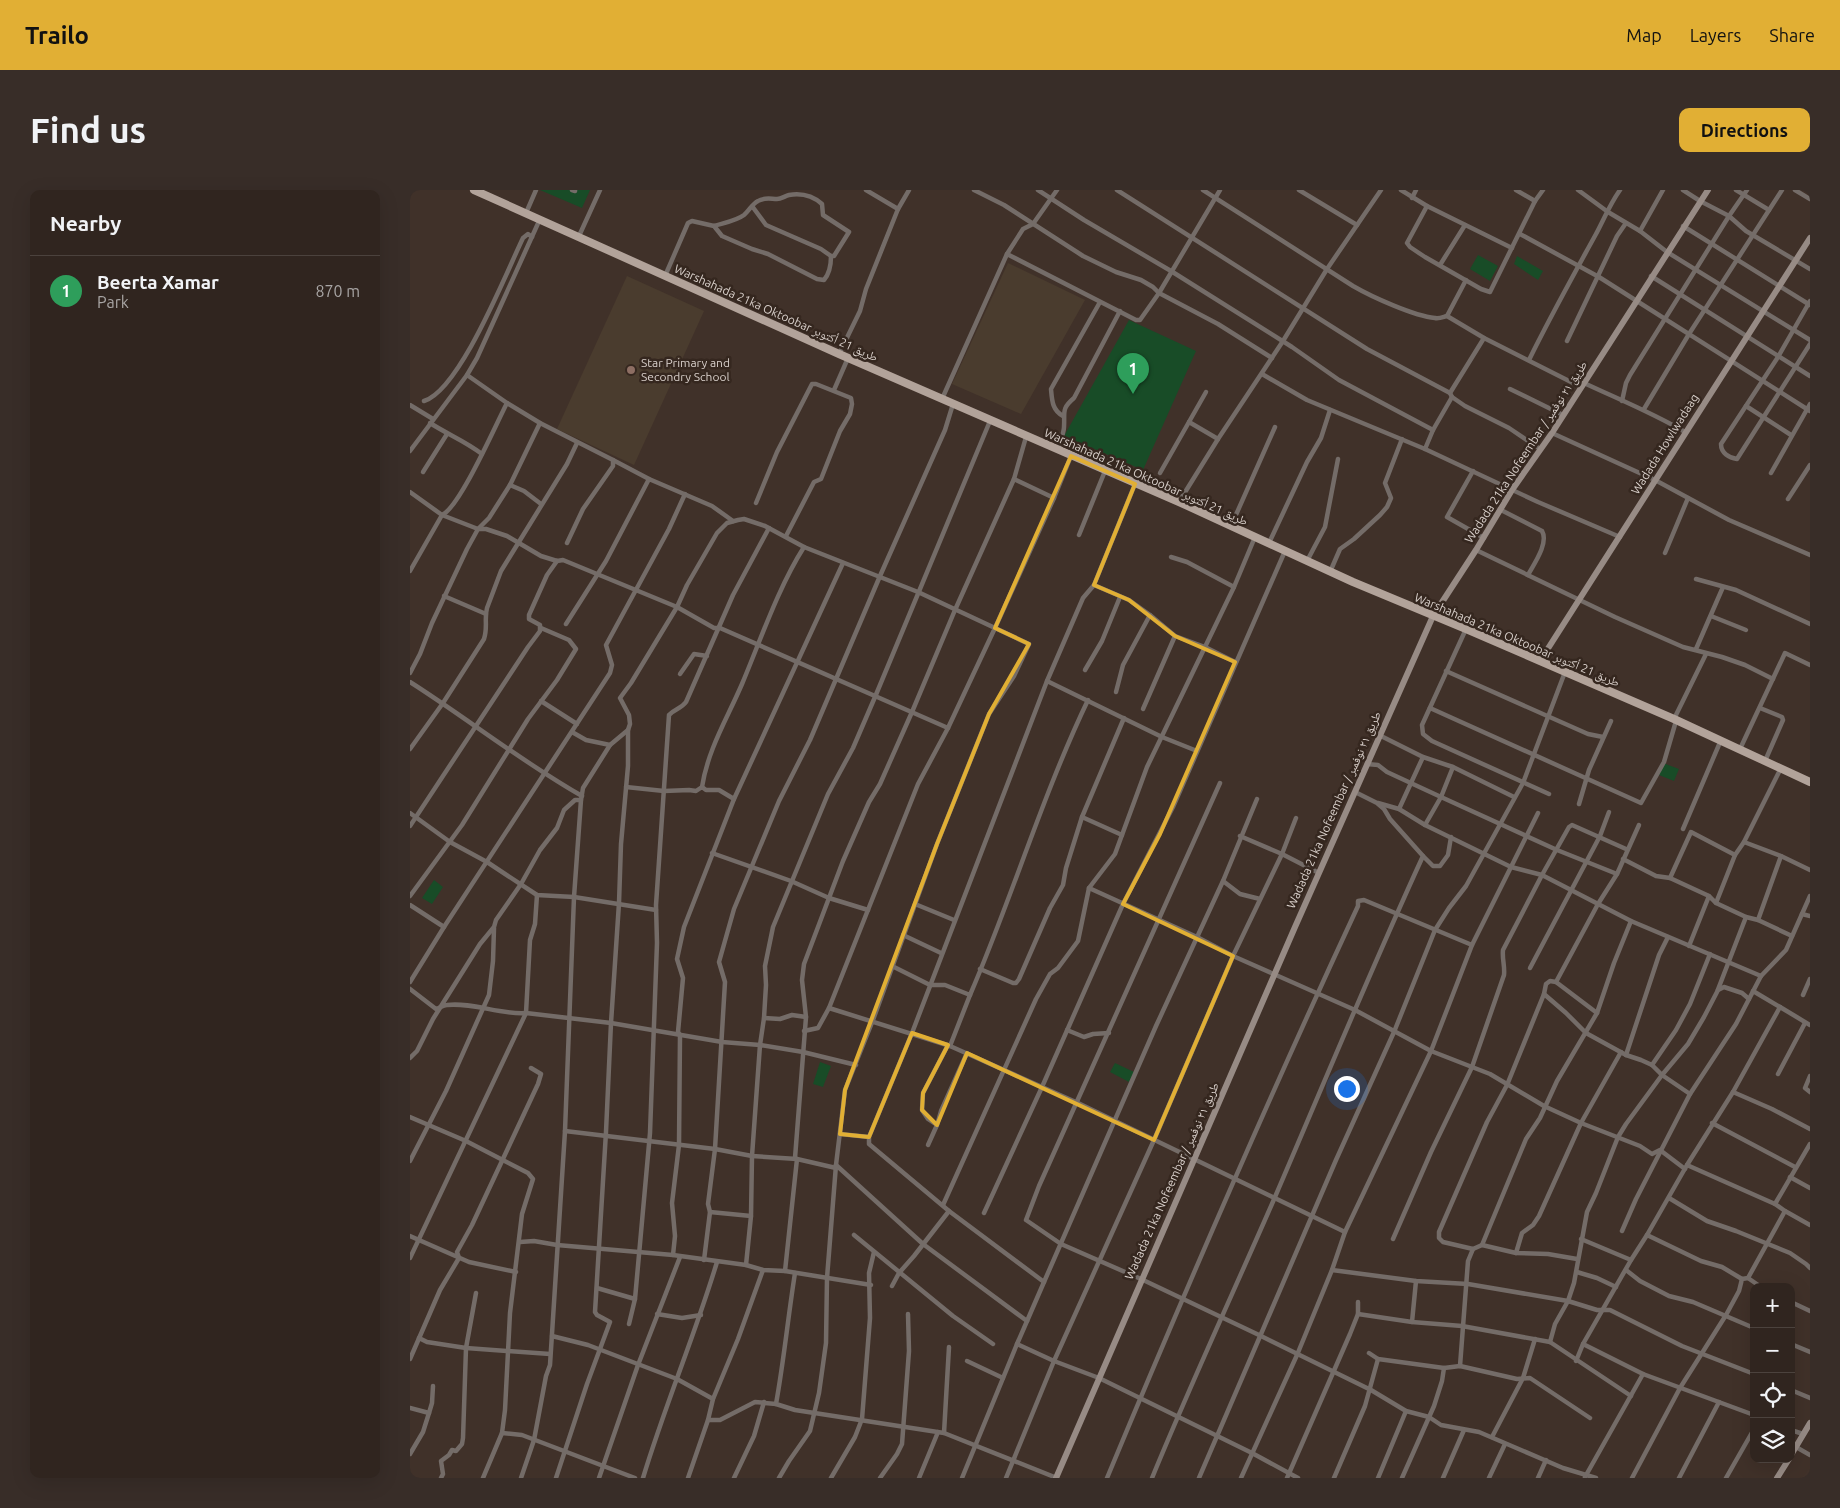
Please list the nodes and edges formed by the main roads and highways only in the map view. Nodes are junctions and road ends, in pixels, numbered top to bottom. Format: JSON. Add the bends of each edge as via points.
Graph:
{"nodes":[{"id":1,"x":474,"y":190,"type":"edge"},
{"id":2,"x":1810,"y":782,"type":"edge"}],
"edges":[{"from":1,"to":2,"type":"main road","name":"Warshahada 21ka Oktoobar طريق 21 أكتوبر"}]}
